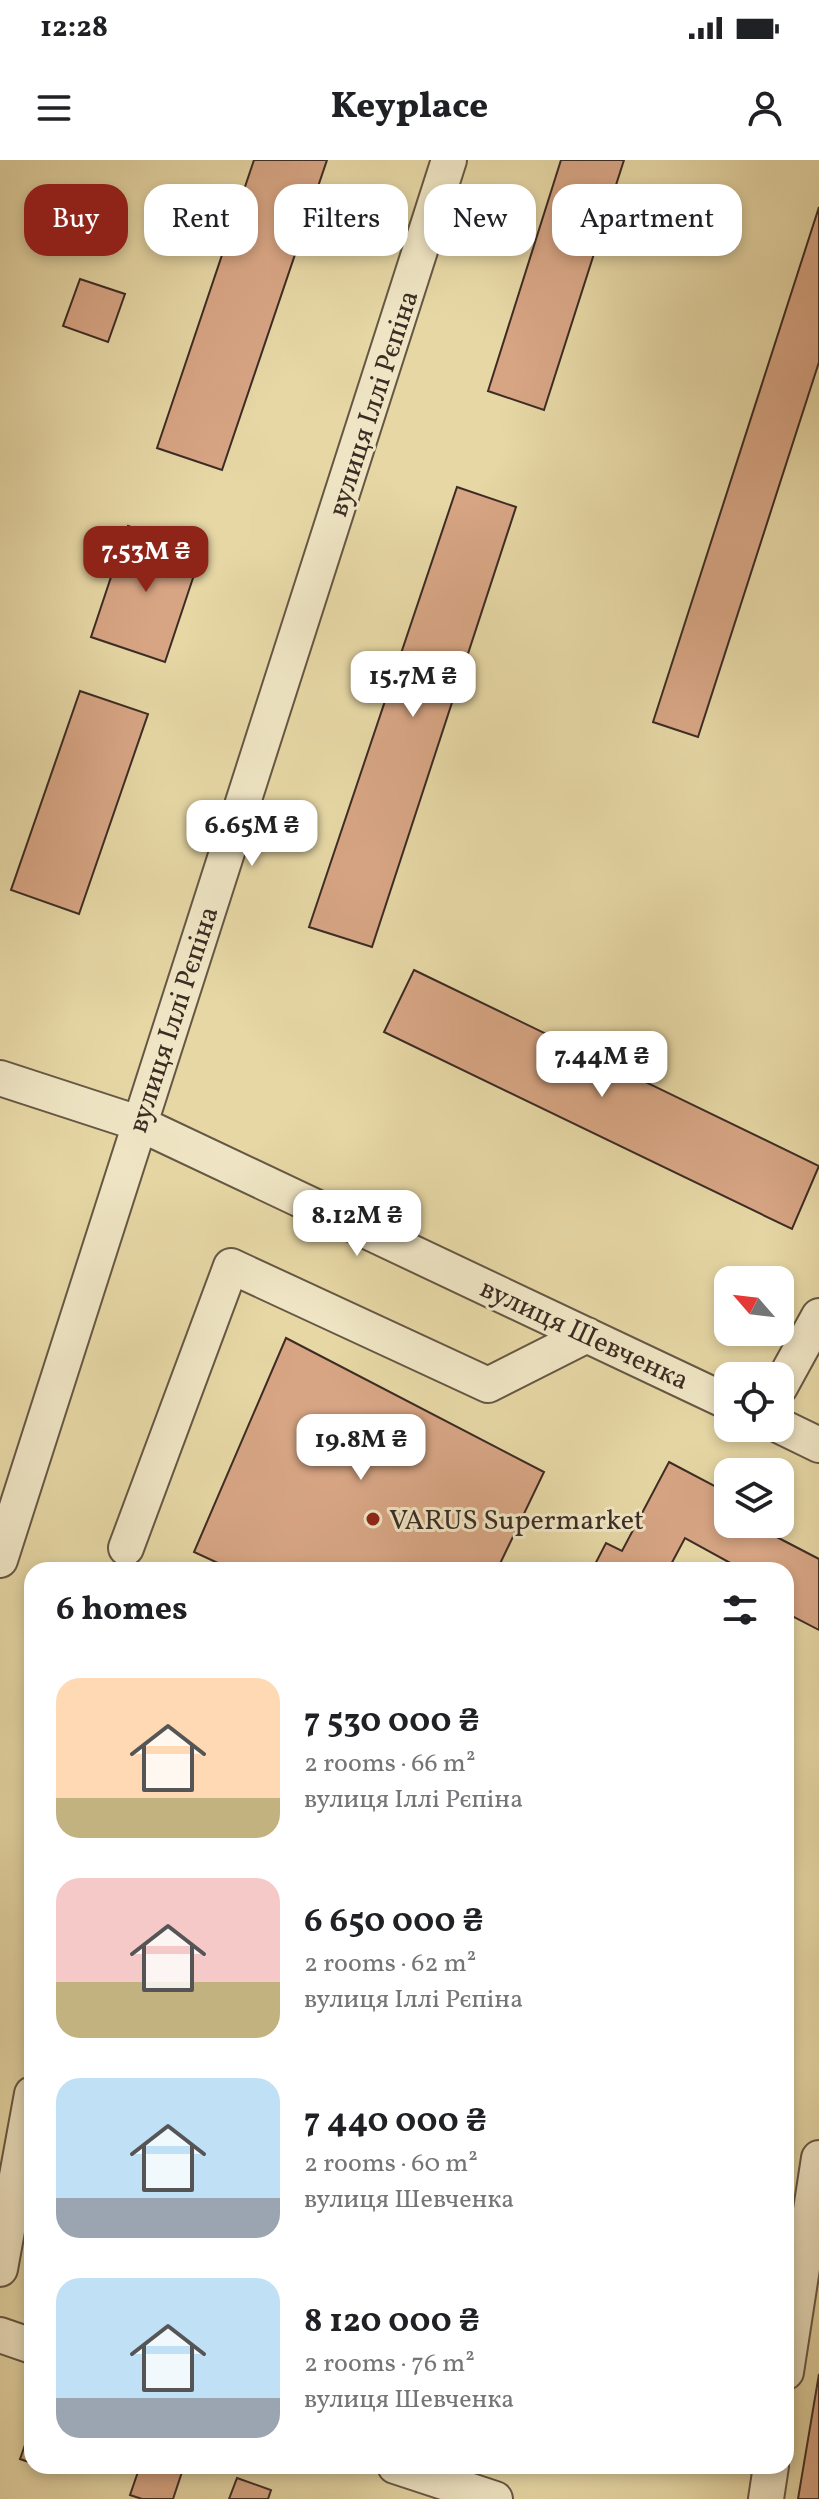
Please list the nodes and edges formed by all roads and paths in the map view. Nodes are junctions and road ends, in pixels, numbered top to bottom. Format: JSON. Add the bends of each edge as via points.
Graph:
{"nodes":[{"id":1,"x":449,"y":160,"type":"edge"},
{"id":2,"x":0,"y":1078,"type":"edge"},
{"id":3,"x":138,"y":1123,"type":"junction"},
{"id":4,"x":819,"y":1316,"type":"edge"},
{"id":5,"x":587,"y":1335,"type":"junction"},
{"id":6,"x":794,"y":1362,"type":"edge"},
{"id":7,"x":714,"y":1395,"type":"edge"},
{"id":8,"x":794,"y":1433,"type":"edge"},
{"id":9,"x":819,"y":1445,"type":"edge"},
{"id":10,"x":9,"y":1501,"type":"edge"},
{"id":11,"x":126,"y":1548,"type":"dead end"},
{"id":12,"x":0,"y":1560,"type":"edge"},
{"id":13,"x":24,"y":2138,"type":"edge"},
{"id":14,"x":819,"y":2158,"type":"edge"},
{"id":15,"x":0,"y":2269,"type":"edge"},
{"id":16,"x":794,"y":2320,"type":"edge"},
{"id":17,"x":0,"y":2335,"type":"edge"},
{"id":18,"x":24,"y":2343,"type":"edge"},
{"id":19,"x":430,"y":2474,"type":"edge"},
{"id":20,"x":770,"y":2474,"type":"edge"},
{"id":21,"x":488,"y":2487,"type":"edge"},
{"id":22,"x":766,"y":2499,"type":"edge"}],
"edges":[{"from":1,"to":3,"type":"street","name":"вулиця Іллі Рєпіна"},
{"from":2,"to":3,"type":"street","name":"вулиця Шевченка"},
{"from":3,"to":5,"type":"street","name":"вулиця Шевченка"},
{"from":3,"to":10,"type":"street","name":"вулиця Іллі Рєпіна"},
{"from":4,"to":6,"type":"street"},
{"from":5,"to":7,"type":"street","name":"вулиця Шевченка"},
{"from":5,"to":11,"type":"street","via":[[488,1385],[231,1266]]},
{"from":8,"to":9,"type":"street"},
{"from":10,"to":12,"type":"street","name":"вулиця Іллі Рєпіна"},
{"from":13,"to":15,"type":"street"},
{"from":14,"to":16,"type":"street"},
{"from":17,"to":18,"type":"street"},
{"from":19,"to":21,"type":"street"},
{"from":20,"to":22,"type":"street"}]}
